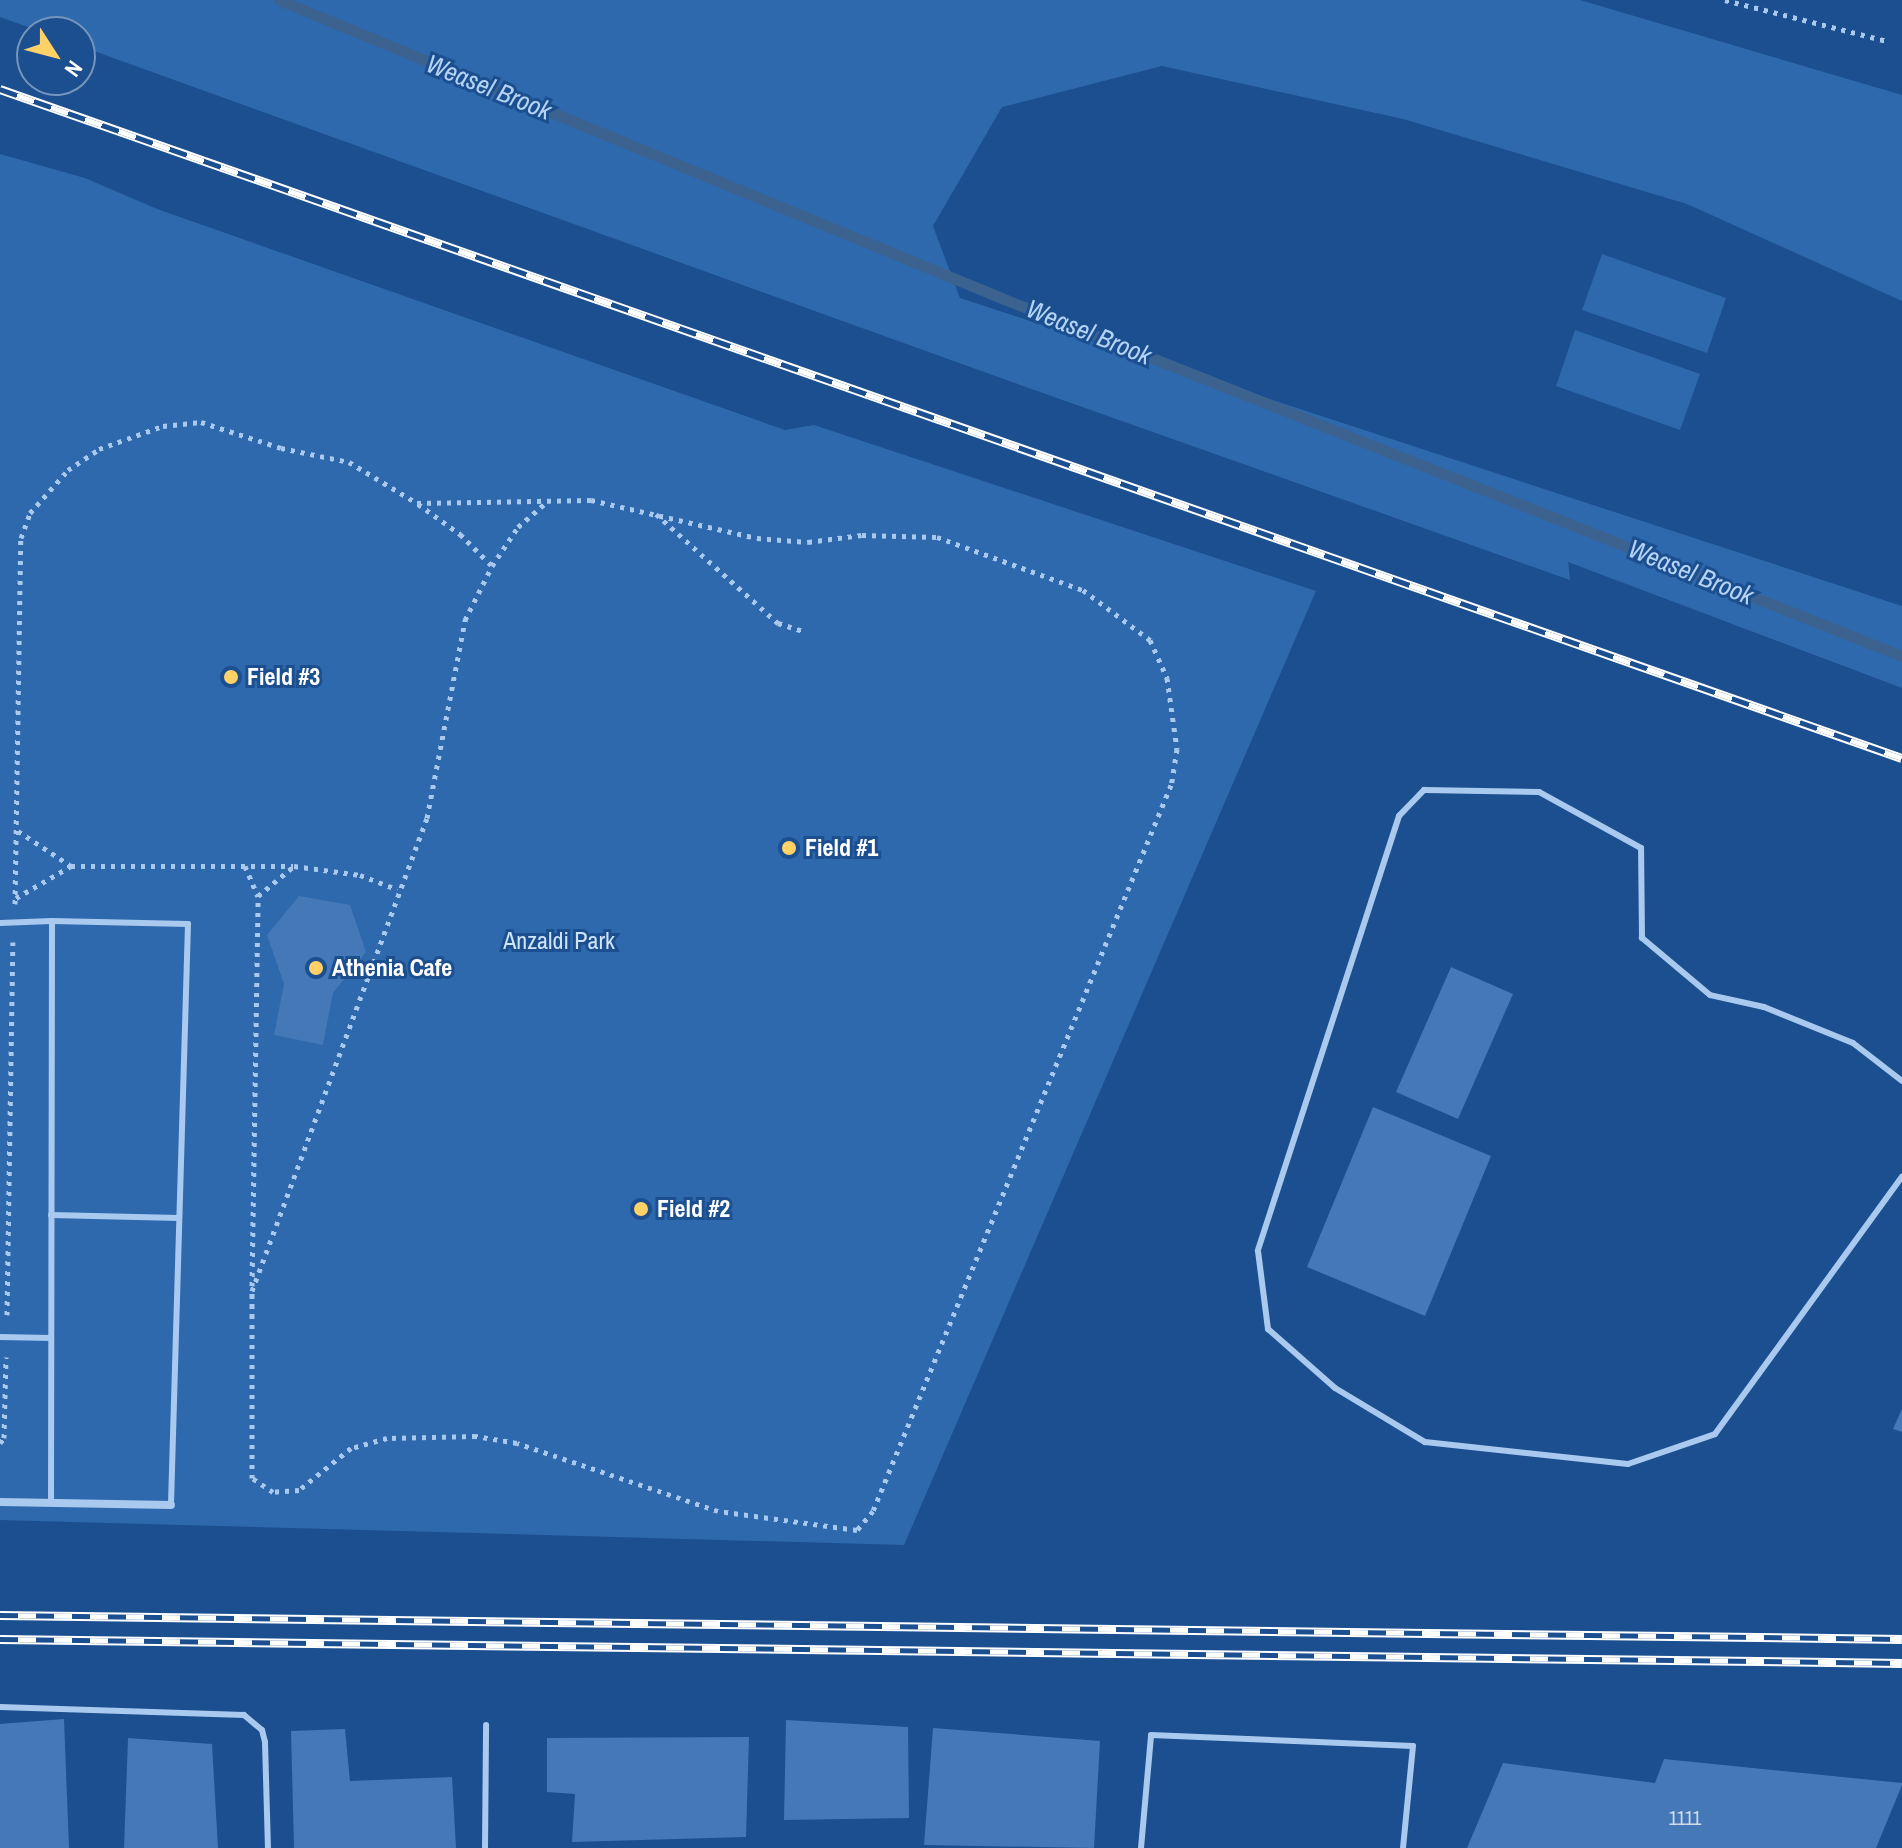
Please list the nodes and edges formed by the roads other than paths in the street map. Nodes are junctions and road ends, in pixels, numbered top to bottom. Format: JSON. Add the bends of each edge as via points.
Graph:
{"nodes":[{"id":1,"x":52,"y":921,"type":"junction"},
{"id":2,"x":0,"y":923,"type":"edge"},
{"id":3,"x":1902,"y":1081,"type":"edge"},
{"id":4,"x":1902,"y":1177,"type":"edge"},
{"id":5,"x":51,"y":1215,"type":"junction"},
{"id":6,"x":179,"y":1218,"type":"junction"},
{"id":7,"x":3,"y":1337,"type":"edge"},
{"id":8,"x":51,"y":1338,"type":"junction"},
{"id":9,"x":0,"y":1502,"type":"edge"},
{"id":10,"x":51,"y":1503,"type":"junction"},
{"id":11,"x":171,"y":1505,"type":"joint"},
{"id":12,"x":0,"y":1707,"type":"edge"},
{"id":13,"x":486,"y":1725,"type":"dead end"},
{"id":14,"x":268,"y":1848,"type":"edge"},
{"id":15,"x":485,"y":1848,"type":"edge"},
{"id":16,"x":1141,"y":1848,"type":"edge"},
{"id":17,"x":1403,"y":1848,"type":"edge"}],
"edges":[{"from":1,"to":2,"type":"lane"},
{"from":1,"to":5,"type":"lane"},
{"from":1,"to":6,"type":"lane","via":[[188,924]]},
{"from":3,"to":4,"type":"lane","via":[[1853,1043],[1764,1007],[1710,995],[1642,938],[1641,848],[1539,792],[1424,790],[1399,816],[1258,1251],[1268,1329],[1335,1388],[1425,1442],[1628,1464],[1715,1434]]},
{"from":5,"to":6,"type":"lane"},
{"from":5,"to":8,"type":"lane"},
{"from":6,"to":11,"type":"lane"},
{"from":7,"to":8,"type":"lane"},
{"from":8,"to":10,"type":"lane"},
{"from":9,"to":10,"type":"street"},
{"from":10,"to":11,"type":"street"},
{"from":12,"to":14,"type":"lane","via":[[244,1715],[262,1730],[265,1742]]},
{"from":13,"to":15,"type":"lane"},
{"from":16,"to":17,"type":"lane","via":[[1151,1735],[1413,1746]]}]}
